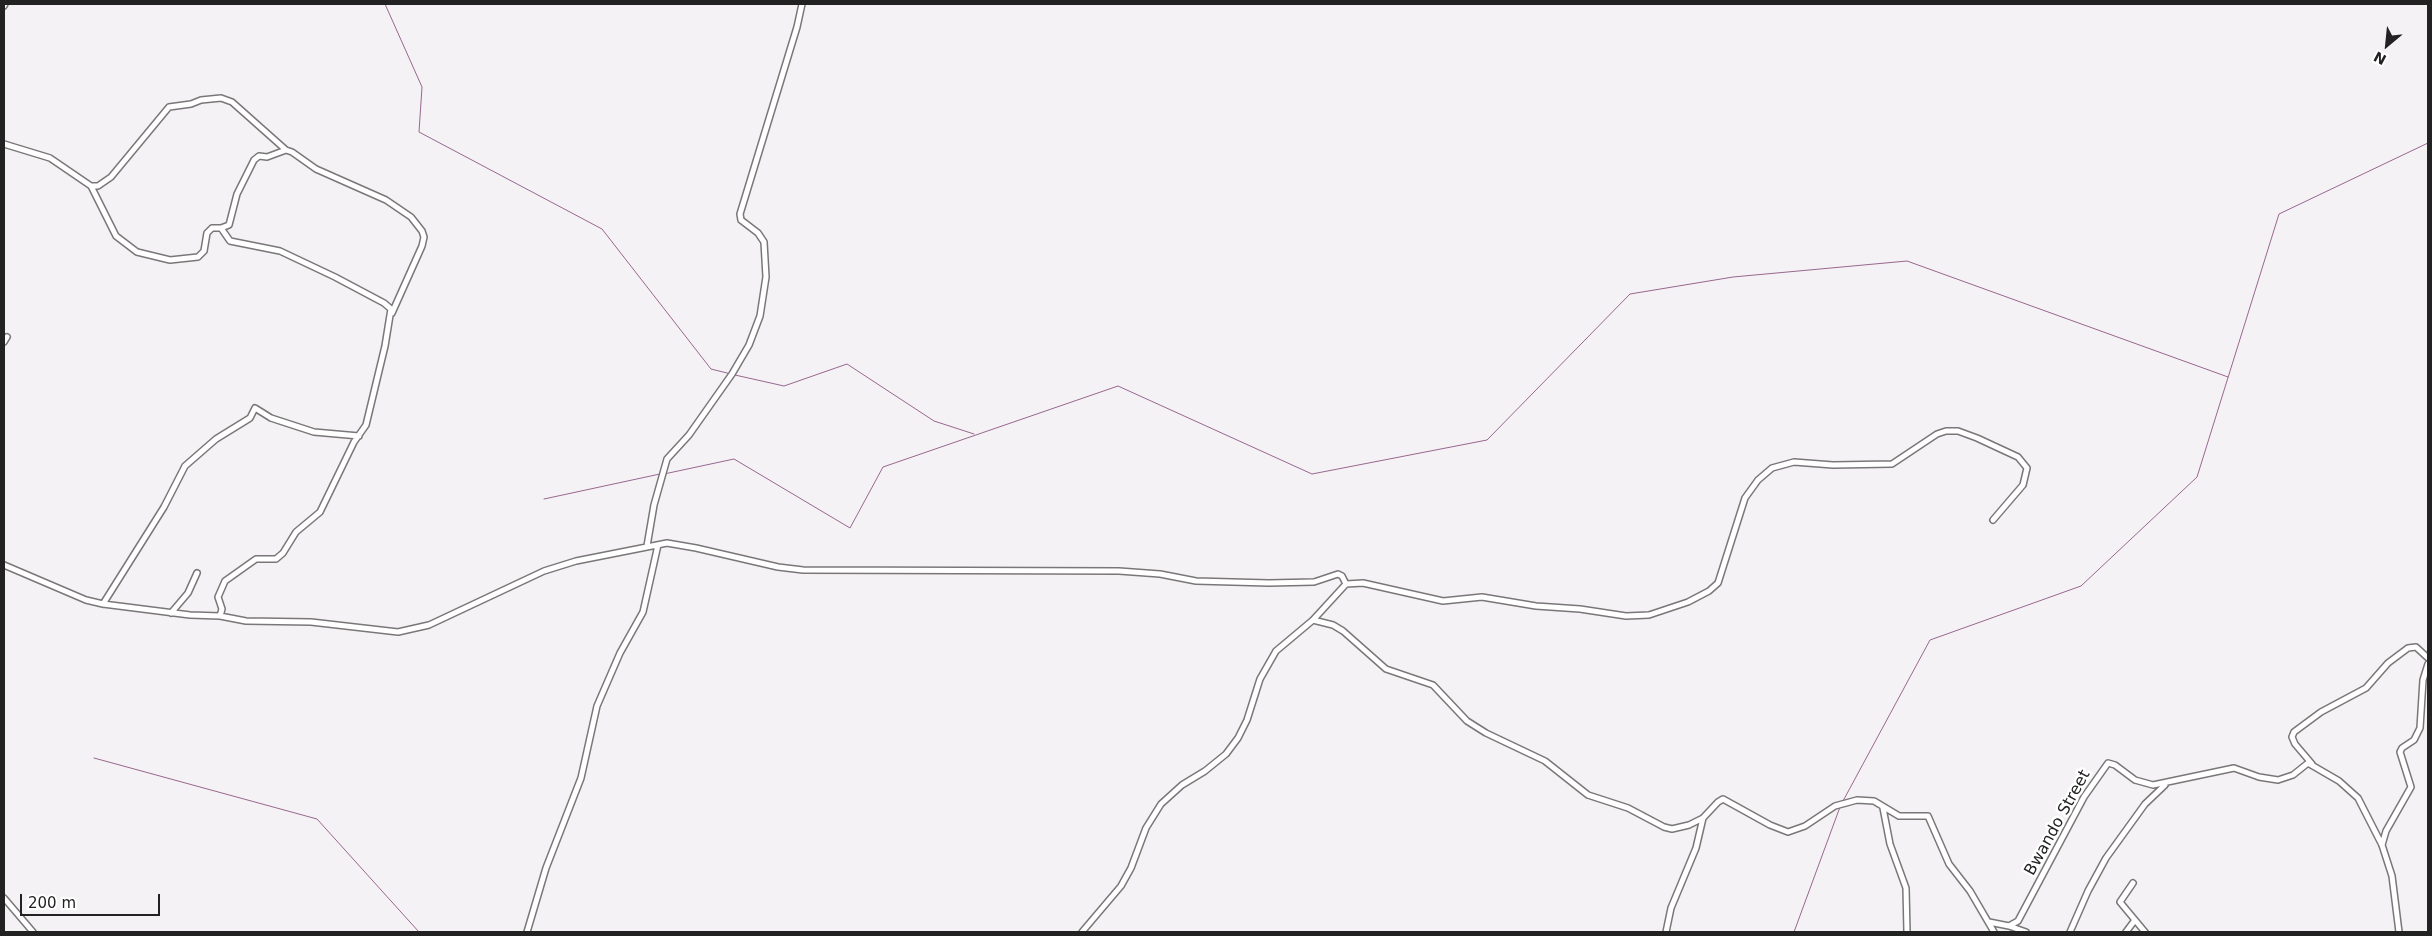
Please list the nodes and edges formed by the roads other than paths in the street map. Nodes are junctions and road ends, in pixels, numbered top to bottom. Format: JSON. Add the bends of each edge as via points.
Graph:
{"nodes":[{"id":1,"x":802,"y":4,"type":"edge"},
{"id":2,"x":4,"y":144,"type":"edge"},
{"id":3,"x":286,"y":150,"type":"junction"},
{"id":4,"x":91,"y":186,"type":"junction"},
{"id":5,"x":221,"y":228,"type":"junction"},
{"id":6,"x":392,"y":313,"type":"junction"},
{"id":7,"x":360,"y":436,"type":"junction"},
{"id":8,"x":1993,"y":520,"type":"dead end"},
{"id":9,"x":658,"y":545,"type":"junction"},
{"id":10,"x":647,"y":546,"type":"junction"},
{"id":11,"x":4,"y":564,"type":"edge"},
{"id":12,"x":197,"y":573,"type":"dead end"},
{"id":13,"x":1346,"y":584,"type":"junction"},
{"id":14,"x":104,"y":604,"type":"junction"},
{"id":15,"x":172,"y":613,"type":"junction"},
{"id":16,"x":220,"y":616,"type":"junction"},
{"id":17,"x":1313,"y":620,"type":"junction"},
{"id":18,"x":2428,"y":658,"type":"edge"},
{"id":19,"x":2428,"y":664,"type":"edge"},
{"id":20,"x":2312,"y":764,"type":"junction"},
{"id":21,"x":2166,"y":784,"type":"junction"},
{"id":22,"x":1883,"y":807,"type":"junction"},
{"id":23,"x":1703,"y":818,"type":"junction"},
{"id":24,"x":2382,"y":846,"type":"junction"},
{"id":25,"x":2133,"y":883,"type":"dead end"},
{"id":26,"x":4,"y":898,"type":"edge"},
{"id":27,"x":2135,"y":920,"type":"junction"},
{"id":28,"x":1989,"y":922,"type":"junction"},
{"id":29,"x":2009,"y":926,"type":"junction"},
{"id":30,"x":33,"y":932,"type":"edge"},
{"id":31,"x":527,"y":932,"type":"edge"},
{"id":32,"x":1082,"y":932,"type":"edge"},
{"id":33,"x":1666,"y":932,"type":"edge"},
{"id":34,"x":1906,"y":932,"type":"edge"},
{"id":35,"x":1994,"y":932,"type":"edge"},
{"id":36,"x":2026,"y":932,"type":"edge"},
{"id":37,"x":2070,"y":932,"type":"edge"},
{"id":38,"x":2126,"y":932,"type":"edge"},
{"id":39,"x":2145,"y":932,"type":"edge"},
{"id":40,"x":2399,"y":932,"type":"edge"}],
"edges":[{"from":1,"to":10,"type":"street","via":[[740,214],[741,220],[764,242],[766,277],[760,316],[732,374],[689,435],[668,458],[654,505]]},
{"from":2,"to":4,"type":"street","via":[[50,158]]},
{"from":3,"to":4,"type":"street","via":[[232,102],[221,98],[202,100],[169,107],[106,182]]},
{"from":3,"to":5,"type":"street","via":[[254,160],[237,194],[230,225]]},
{"from":3,"to":6,"type":"street","via":[[316,169],[386,200],[410,217],[422,231],[422,246]]},
{"from":4,"to":5,"type":"street","via":[[116,236],[125,245],[148,256],[170,260],[198,258],[204,252],[207,233],[212,228]]},
{"from":5,"to":6,"type":"street","via":[[230,241],[288,255],[384,303]]},
{"from":6,"to":7,"type":"street","via":[[371,407]]},
{"from":7,"to":14,"type":"street","via":[[314,432],[271,418],[255,408],[250,418],[216,439],[185,466],[164,507]]},
{"from":7,"to":16,"type":"street","via":[[320,512],[296,532],[280,556],[271,560],[256,559],[225,581],[218,597],[222,609]]},
{"from":8,"to":13,"type":"street","via":[[2023,485],[2027,468],[2018,457],[1977,438],[1958,431],[1946,431],[1892,464],[1794,462],[1772,468],[1745,498],[1718,583],[1688,602],[1649,615],[1626,616],[1482,597],[1443,601],[1363,583]]},
{"from":9,"to":10,"type":"street"},
{"from":9,"to":13,"type":"street","via":[[687,546],[803,570],[1118,571],[1196,581],[1269,583],[1314,582],[1338,574]]},
{"from":9,"to":31,"type":"street","via":[[643,612],[620,653],[597,706],[581,778],[546,868]]},
{"from":10,"to":16,"type":"street","via":[[544,571],[414,630],[398,632]]},
{"from":11,"to":14,"type":"street","via":[[86,600]]},
{"from":12,"to":15,"type":"street","via":[[188,593]]},
{"from":13,"to":17,"type":"street"},
{"from":14,"to":15,"type":"street"},
{"from":15,"to":16,"type":"street"},
{"from":17,"to":23,"type":"street","via":[[1338,628],[1386,669],[1433,685],[1466,721],[1545,761],[1588,795],[1628,808],[1672,829]]},
{"from":17,"to":32,"type":"street","via":[[1276,650],[1260,679],[1246,720],[1226,754],[1161,804],[1146,828],[1121,886]]},
{"from":18,"to":20,"type":"street","via":[[2416,647],[2408,648],[2358,694],[2321,712],[2294,732],[2295,744]]},
{"from":19,"to":24,"type":"street","via":[[2423,680],[2420,728],[2414,740],[2400,752],[2411,786],[2386,831]]},
{"from":20,"to":21,"type":"street","name":"Bwando Street","via":[[2307,763],[2294,776],[2278,780],[2234,768]]},
{"from":20,"to":24,"type":"street","via":[[2354,792]]},
{"from":21,"to":29,"type":"street","name":"Bwando Street","via":[[2145,784],[2108,763],[2084,797],[2022,916]]},
{"from":21,"to":37,"type":"street","via":[[2145,804],[2106,858],[2091,883]]},
{"from":22,"to":23,"type":"street","via":[[1866,800],[1845,802],[1805,826],[1788,832],[1723,799]]},
{"from":22,"to":28,"type":"street","via":[[1899,816],[1928,816],[1949,864]]},
{"from":22,"to":34,"type":"street","via":[[1890,844],[1906,888]]},
{"from":23,"to":33,"type":"street","via":[[1696,848],[1671,908]]},
{"from":24,"to":40,"type":"street","via":[[2394,883]]},
{"from":25,"to":27,"type":"street","via":[[2120,902]]},
{"from":26,"to":30,"type":"street"},
{"from":27,"to":38,"type":"street"},
{"from":27,"to":39,"type":"street"},
{"from":28,"to":29,"type":"street"},
{"from":28,"to":35,"type":"street"},
{"from":29,"to":36,"type":"street"}]}
